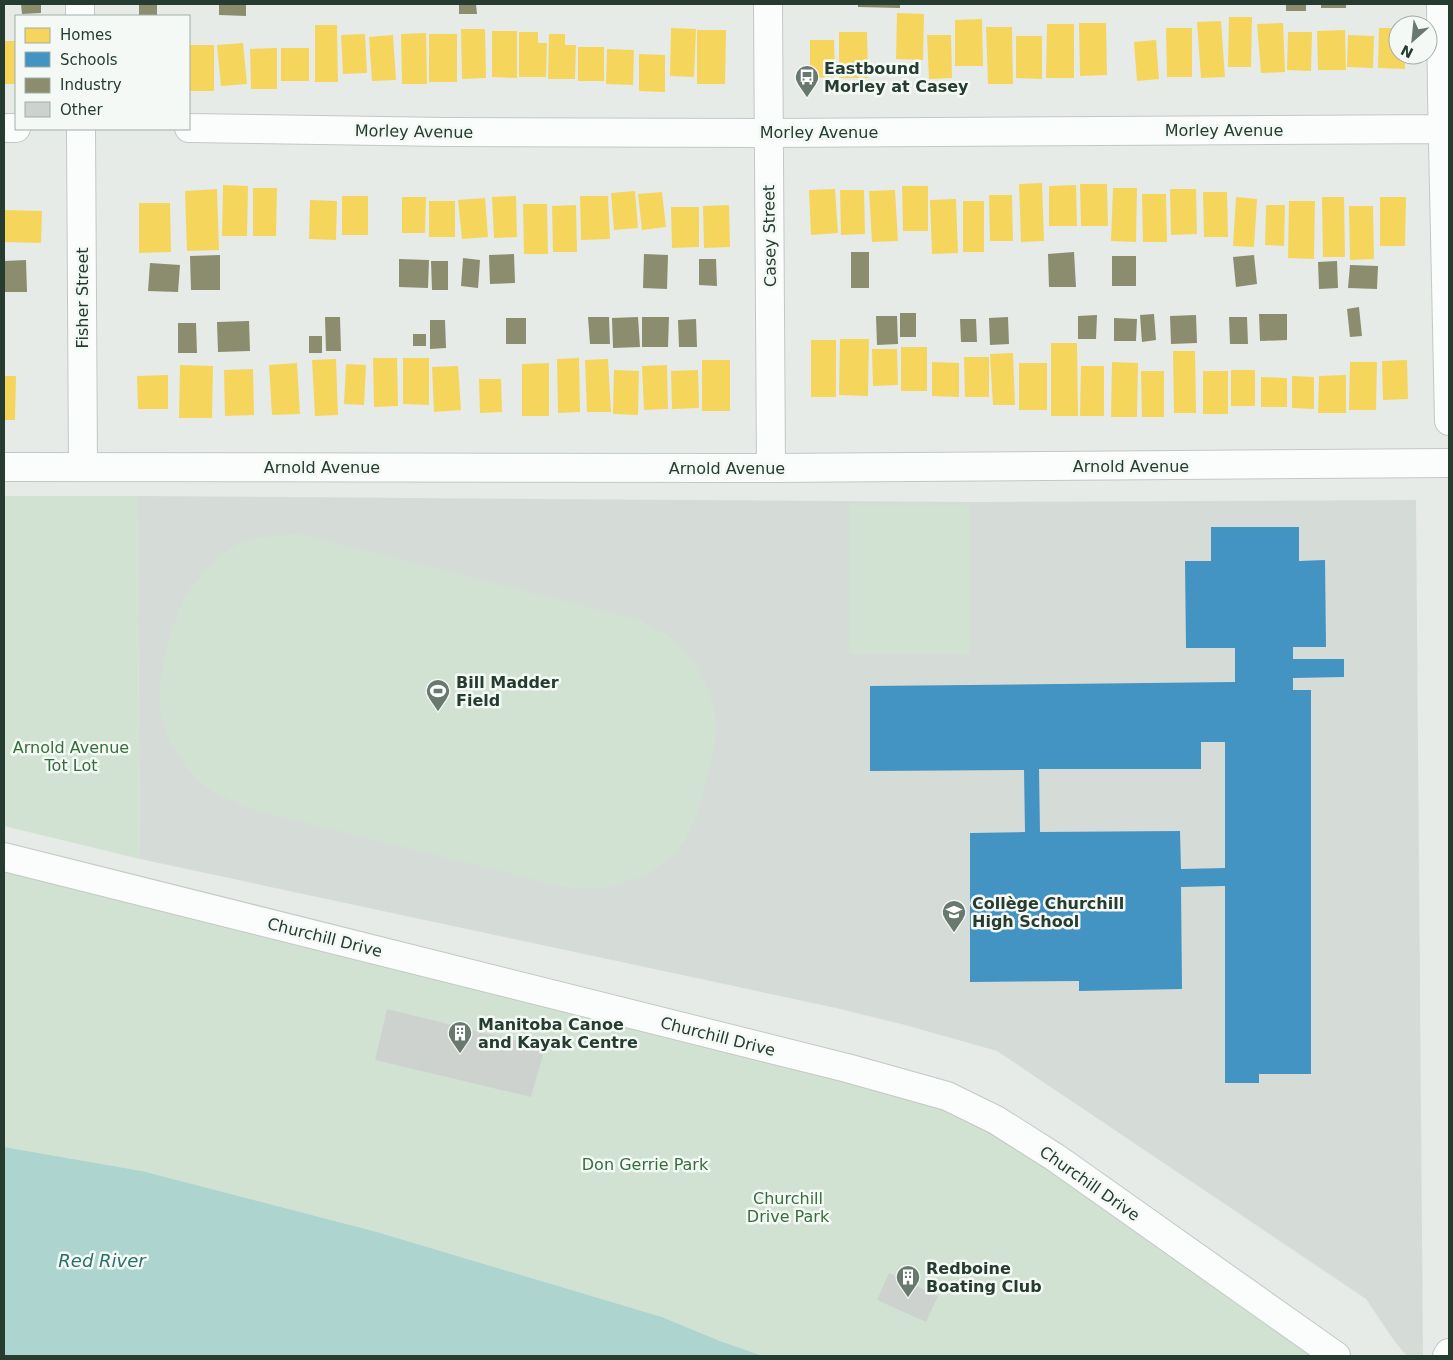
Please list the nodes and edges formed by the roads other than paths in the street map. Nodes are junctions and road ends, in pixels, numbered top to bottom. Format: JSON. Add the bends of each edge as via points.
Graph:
{"nodes":[{"id":1,"x":768,"y":4,"type":"edge"},
{"id":2,"x":1441,"y":4,"type":"edge"},
{"id":3,"x":190,"y":128,"type":"edge"},
{"id":4,"x":1446,"y":129,"type":"edge"},
{"id":5,"x":81,"y":130,"type":"edge"},
{"id":6,"x":769,"y":133,"type":"junction"},
{"id":7,"x":1449,"y":421,"type":"edge"},
{"id":8,"x":1449,"y":464,"type":"edge"},
{"id":9,"x":83,"y":466,"type":"junction"},
{"id":10,"x":4,"y":467,"type":"edge"},
{"id":11,"x":771,"y":468,"type":"junction"},
{"id":12,"x":4,"y":857,"type":"edge"},
{"id":13,"x":1449,"y":1353,"type":"edge"},
{"id":14,"x":1336,"y":1356,"type":"edge"},
{"id":15,"x":1447,"y":1356,"type":"edge"}],
"edges":[{"from":1,"to":6,"type":"street","name":"Casey Street"},
{"from":2,"to":4,"type":"street"},
{"from":3,"to":6,"type":"street","name":"Morley Avenue"},
{"from":4,"to":6,"type":"street","name":"Morley Avenue"},
{"from":4,"to":7,"type":"street"},
{"from":5,"to":9,"type":"street","name":"Fisher Street"},
{"from":6,"to":11,"type":"street","name":"Casey Street"},
{"from":8,"to":11,"type":"street","name":"Arnold Avenue"},
{"from":9,"to":10,"type":"street","name":"Arnold Avenue"},
{"from":9,"to":11,"type":"street","name":"Arnold Avenue"},
{"from":12,"to":14,"type":"street","name":"Churchill Drive","via":[[947,1096],[996,1120],[1056,1158]]},
{"from":13,"to":15,"type":"street"}]}
